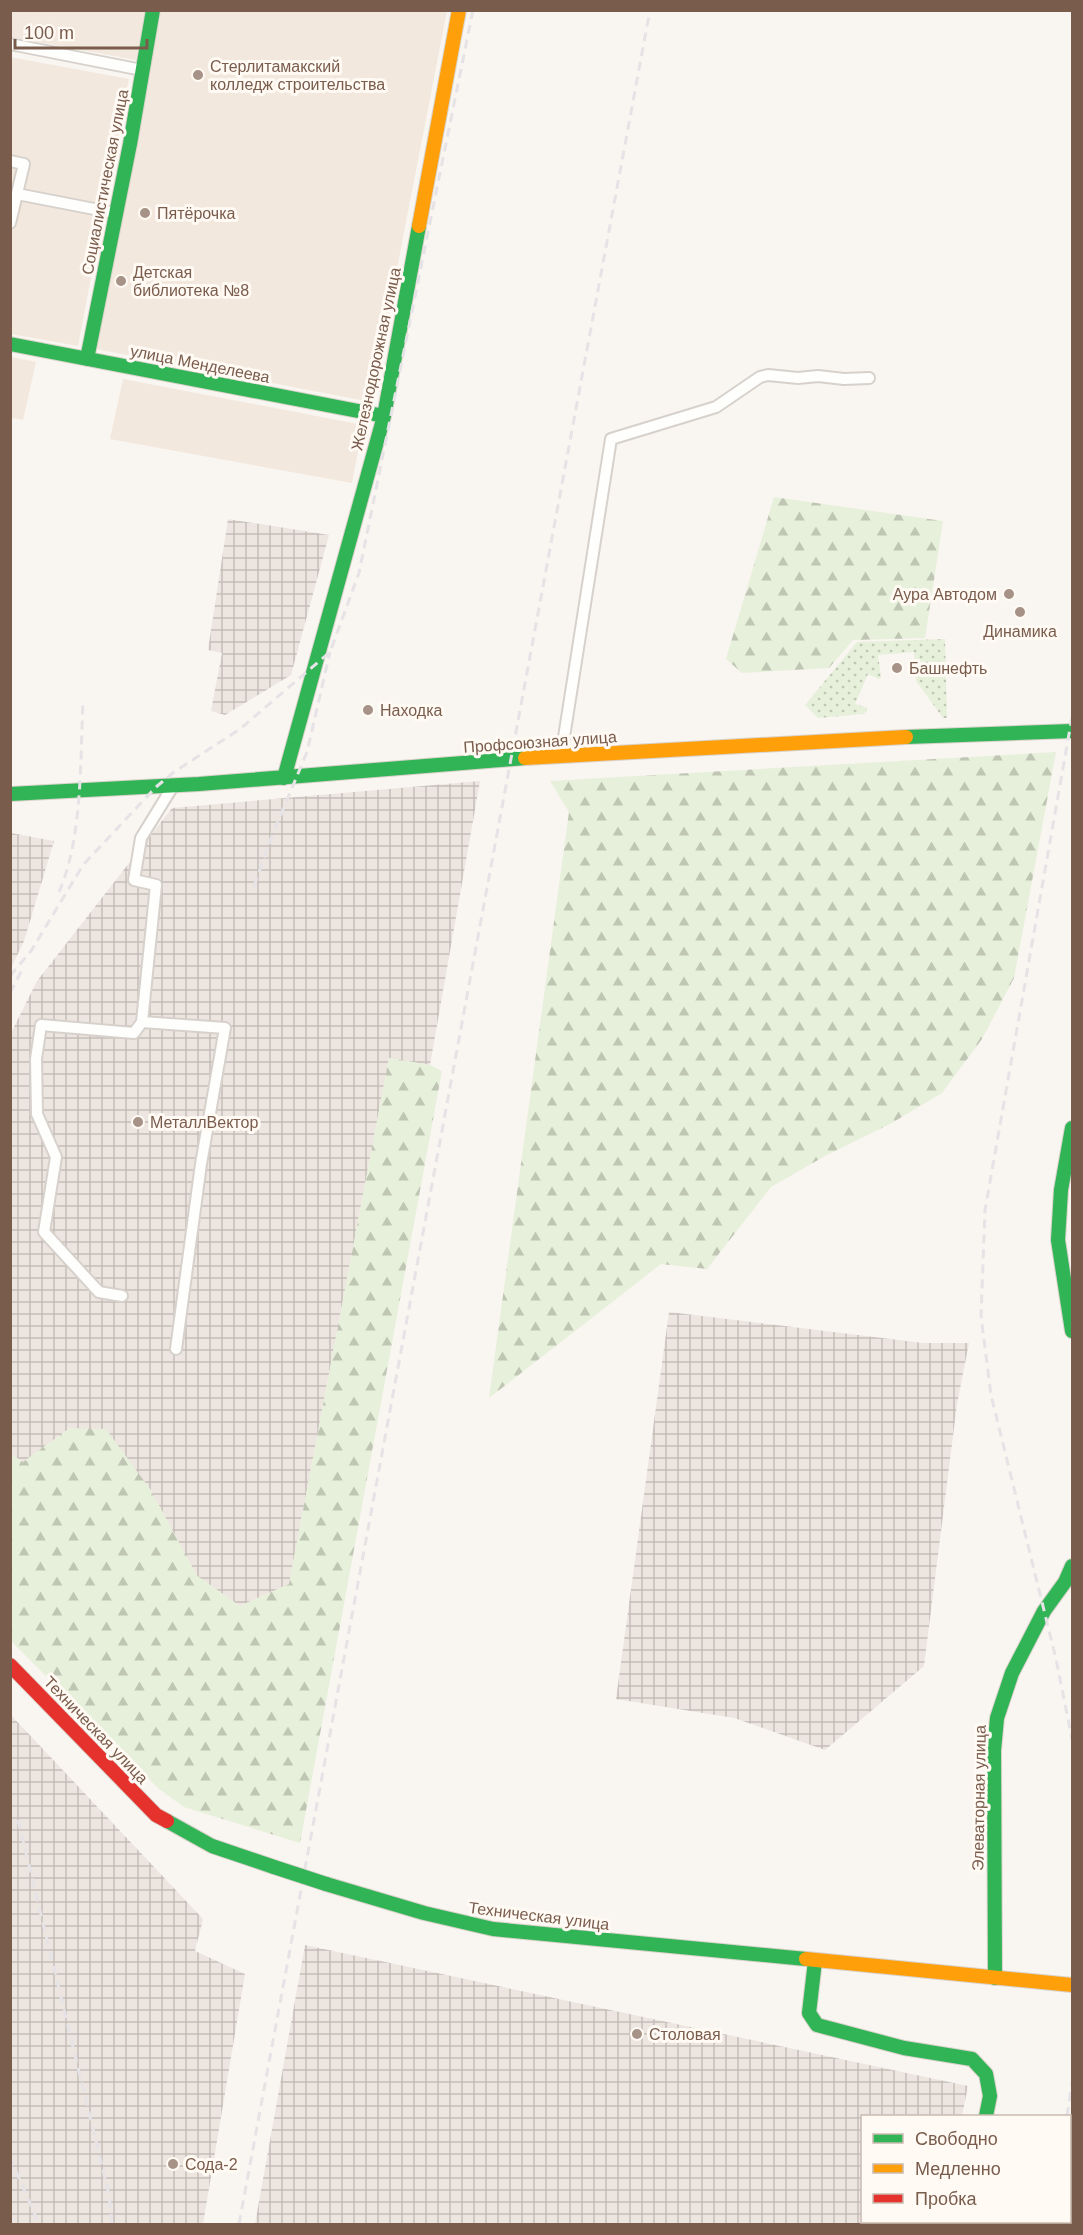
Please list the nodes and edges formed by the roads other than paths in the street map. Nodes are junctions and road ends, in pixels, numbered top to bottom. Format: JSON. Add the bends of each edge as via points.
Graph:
{"nodes":[{"id":1,"x":153,"y":10,"type":"edge"},
{"id":2,"x":459,"y":10,"type":"edge"},
{"id":3,"x":10,"y":44,"type":"edge"},
{"id":4,"x":142,"y":70,"type":"junction"},
{"id":5,"x":10,"y":161,"type":"edge"},
{"id":6,"x":18,"y":194,"type":"junction"},
{"id":7,"x":115,"y":213,"type":"junction"},
{"id":8,"x":10,"y":223,"type":"edge"},
{"id":9,"x":10,"y":344,"type":"edge"},
{"id":10,"x":87,"y":359,"type":"junction"},
{"id":11,"x":869,"y":378,"type":"dead end"},
{"id":12,"x":384,"y":416,"type":"junction"},
{"id":13,"x":1072,"y":731,"type":"edge"},
{"id":14,"x":561,"y":756,"type":"junction"},
{"id":15,"x":284,"y":778,"type":"junction"},
{"id":16,"x":173,"y":786,"type":"junction"},
{"id":17,"x":10,"y":794,"type":"edge"},
{"id":18,"x":142,"y":1022,"type":"junction"},
{"id":19,"x":1072,"y":1128,"type":"edge"},
{"id":20,"x":123,"y":1296,"type":"dead end"},
{"id":21,"x":1072,"y":1331,"type":"edge"},
{"id":22,"x":176,"y":1349,"type":"dead end"},
{"id":23,"x":1072,"y":1566,"type":"edge"},
{"id":24,"x":10,"y":1665,"type":"edge"},
{"id":25,"x":815,"y":1961,"type":"junction"},
{"id":26,"x":995,"y":1978,"type":"junction"},
{"id":27,"x":1072,"y":1985,"type":"edge"},
{"id":28,"x":986,"y":2115,"type":"edge"}],
"edges":[{"from":1,"to":4,"type":"main road","name":"Социалистическая улица"},
{"from":2,"to":12,"type":"main road","name":"Железнодорожная улица"},
{"from":3,"to":4,"type":"street"},
{"from":4,"to":7,"type":"main road","name":"Социалистическая улица"},
{"from":5,"to":6,"type":"street","via":[[24,164]]},
{"from":6,"to":7,"type":"street"},
{"from":6,"to":8,"type":"street"},
{"from":7,"to":10,"type":"main road","name":"Социалистическая улица"},
{"from":9,"to":10,"type":"main road","name":"улица Менделеева"},
{"from":10,"to":12,"type":"main road","name":"улица Менделеева"},
{"from":11,"to":14,"type":"street","via":[[768,375],[717,407],[611,439]]},
{"from":12,"to":15,"type":"main road","name":"Железнодорожная улица"},
{"from":13,"to":14,"type":"main road","name":"Профсоюзная улица"},
{"from":14,"to":15,"type":"main road","name":"Профсоюзная улица"},
{"from":15,"to":16,"type":"main road","name":"Профсоюзная улица"},
{"from":16,"to":17,"type":"main road","name":"Профсоюзная улица"},
{"from":16,"to":18,"type":"street","via":[[141,838],[134,880],[156,885]]},
{"from":18,"to":20,"type":"street","via":[[134,1033],[41,1025],[36,1059],[37,1114],[56,1157],[44,1232],[99,1292]]},
{"from":18,"to":22,"type":"street","via":[[225,1029],[201,1164]]},
{"from":19,"to":21,"type":"main road","via":[[1061,1190],[1058,1240]]},
{"from":23,"to":26,"type":"main road","name":"Элеваторная улица","via":[[1012,1673],[997,1718]]},
{"from":24,"to":25,"type":"main road","name":"Техническая улица","bridge":true,"via":[[156,1815],[212,1846],[424,1913],[493,1929]]},
{"from":25,"to":26,"type":"main road","name":"Техническая улица"},
{"from":25,"to":28,"type":"main road","via":[[809,2013],[817,2025],[904,2048],[972,2059],[986,2074],[990,2096]]},
{"from":26,"to":27,"type":"main road","name":"Техническая улица"}]}
